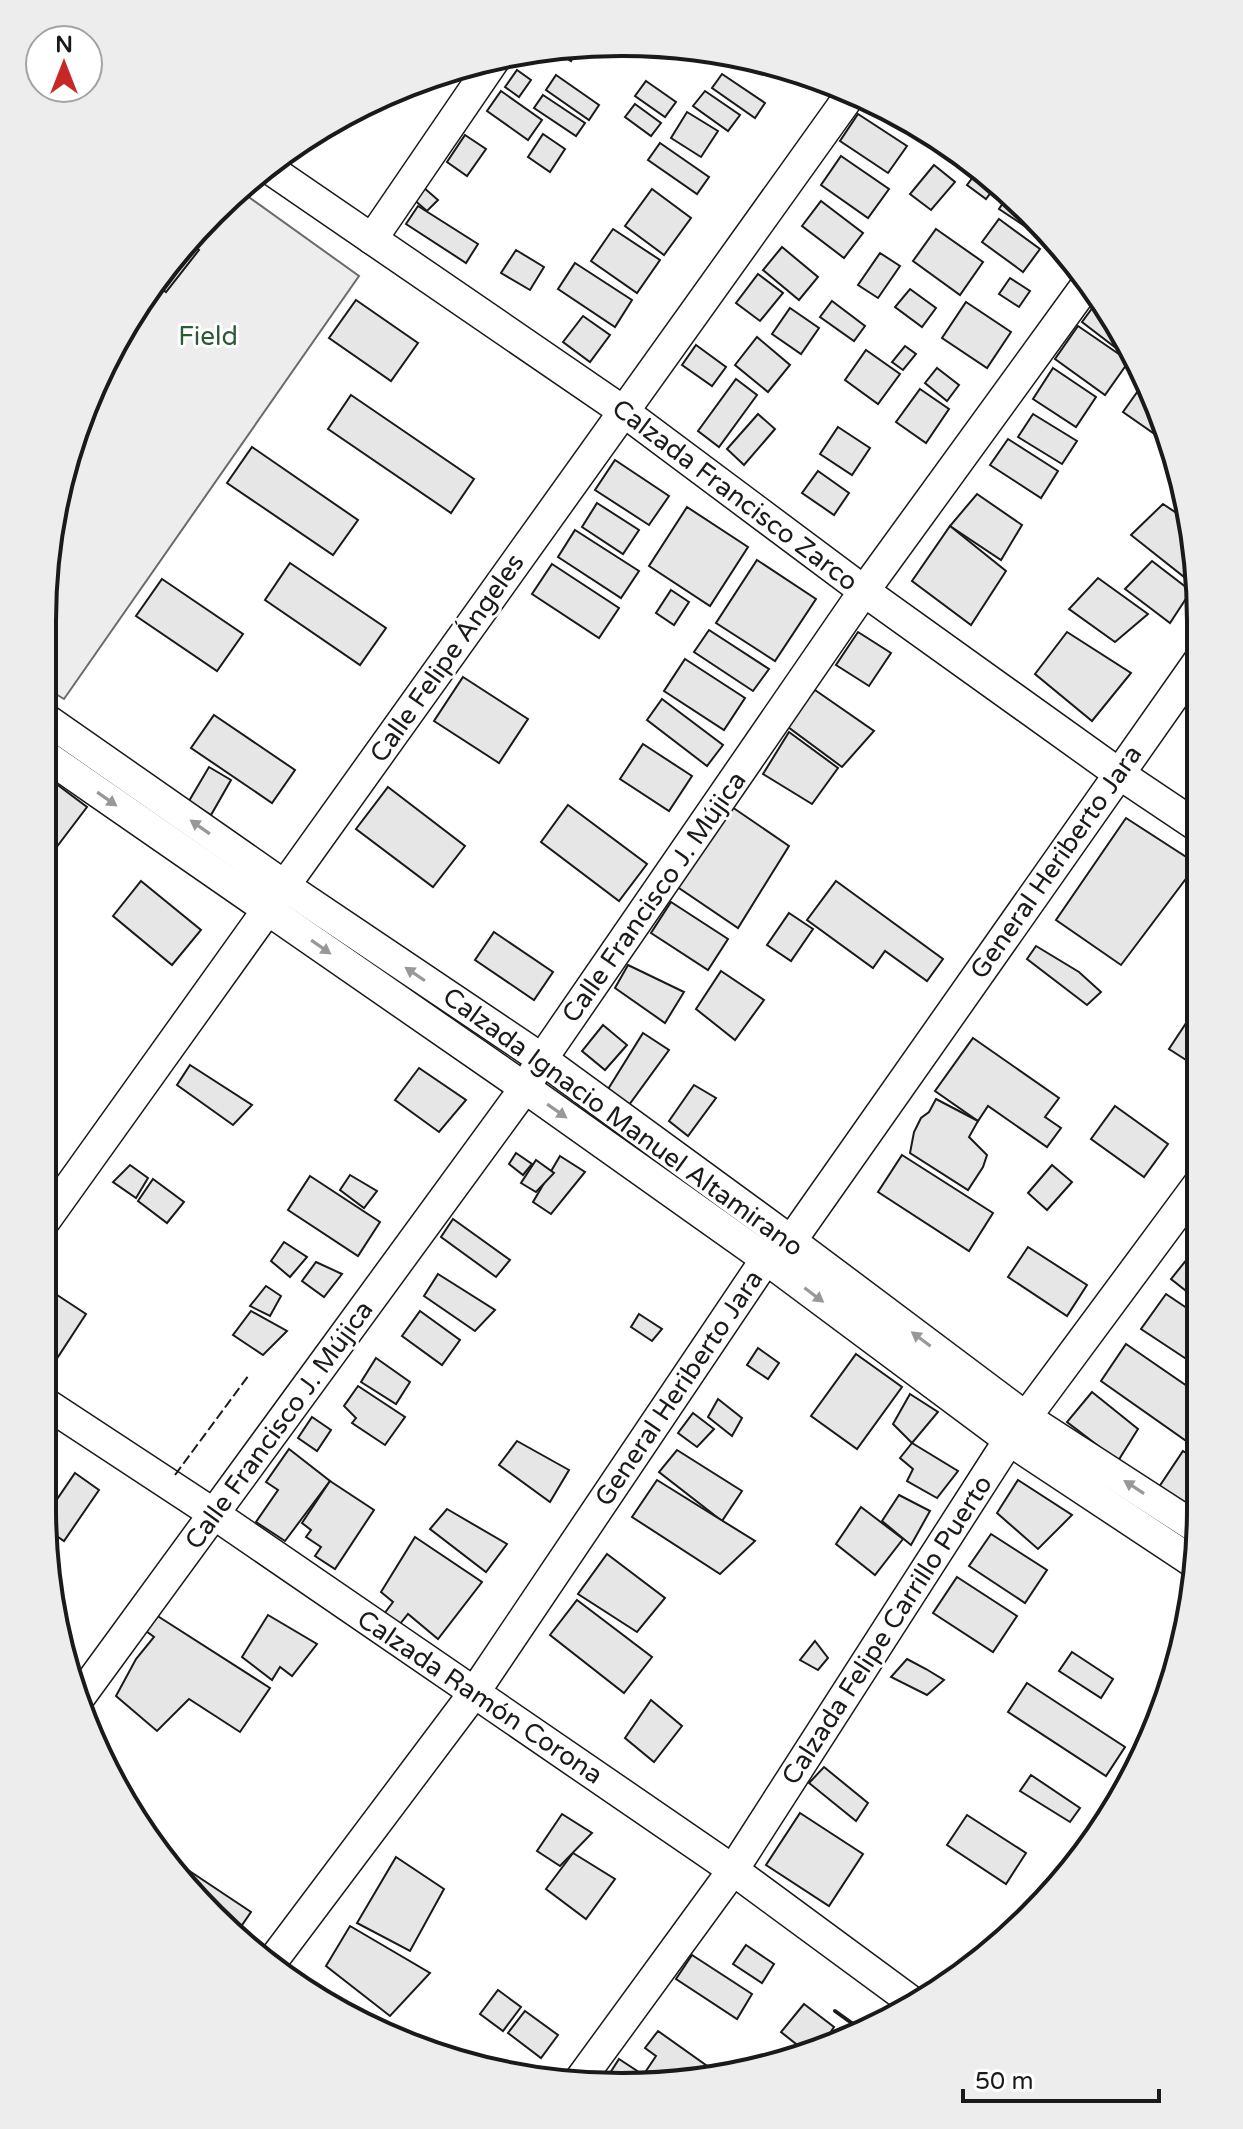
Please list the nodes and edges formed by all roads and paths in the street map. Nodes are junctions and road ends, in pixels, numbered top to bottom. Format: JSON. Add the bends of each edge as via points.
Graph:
{"nodes":[{"id":1,"x":486,"y":73,"type":"edge"},
{"id":2,"x":845,"y":102,"type":"edge"},
{"id":3,"x":276,"y":173,"type":"edge"},
{"id":4,"x":372,"y":239,"type":"junction"},
{"id":5,"x":1081,"y":292,"type":"edge"},
{"id":6,"x":623,"y":411,"type":"junction"},
{"id":7,"x":864,"y":591,"type":"junction"},
{"id":8,"x":1187,"y":677,"type":"edge"},
{"id":9,"x":56,"y":727,"type":"edge"},
{"id":10,"x":56,"y":762,"type":"edge"},
{"id":11,"x":1118,"y":773,"type":"junction"},
{"id":12,"x":1187,"y":819,"type":"edge"},
{"id":13,"x":277,"y":898,"type":"junction"},
{"id":14,"x":542,"y":1059,"type":"junction"},
{"id":15,"x":525,"y":1088,"type":"junction"},
{"id":16,"x":1187,"y":1200,"type":"edge"},
{"id":17,"x":56,"y":1206,"type":"edge"},
{"id":18,"x":791,"y":1241,"type":"junction"},
{"id":19,"x":766,"y":1259,"type":"junction"},
{"id":20,"x":56,"y":1410,"type":"edge"},
{"id":21,"x":1018,"y":1429,"type":"junction"},
{"id":22,"x":214,"y":1514,"type":"junction"},
{"id":23,"x":1187,"y":1523,"type":"edge"},
{"id":24,"x":1185,"y":1555,"type":"edge"},
{"id":25,"x":86,"y":1689,"type":"edge"},
{"id":26,"x":474,"y":1693,"type":"junction"},
{"id":27,"x":733,"y":1870,"type":"junction"},
{"id":28,"x":277,"y":1956,"type":"edge"},
{"id":29,"x":905,"y":1996,"type":"edge"},
{"id":30,"x":586,"y":2072,"type":"edge"}],
"edges":[{"from":1,"to":4,"type":"street"},
{"from":2,"to":6,"type":"street","name":"Calle Felipe Ángeles"},
{"from":3,"to":4,"type":"street","name":"Calzada Francisco Zarco"},
{"from":4,"to":6,"type":"street","name":"Calzada Francisco Zarco"},
{"from":5,"to":7,"type":"street","name":"Calle Francisco J. Mújica"},
{"from":6,"to":7,"type":"street","name":"Calzada Francisco Zarco"},
{"from":6,"to":13,"type":"street","name":"Calle Felipe Ángeles"},
{"from":7,"to":11,"type":"street","name":"Calzada Francisco Zarco"},
{"from":7,"to":14,"type":"street","name":"Calle Francisco J. Mújica"},
{"from":8,"to":11,"type":"street","name":"General Heriberto Jara"},
{"from":13,"to":9,"type":"street","name":"Calzada Ignacio Manuel Altamirano","one_way":true},
{"from":10,"to":13,"type":"street","name":"Calzada Ignacio Manuel Altamirano","one_way":true},
{"from":11,"to":12,"type":"street","name":"Calzada Francisco Zarco"},
{"from":11,"to":18,"type":"street","name":"General Heriberto Jara"},
{"from":14,"to":13,"type":"street","name":"Calzada Ignacio Manuel Altamirano","one_way":true},
{"from":13,"to":15,"type":"street","name":"Calzada Ignacio Manuel Altamirano","one_way":true},
{"from":13,"to":17,"type":"street","name":"Calle Felipe Ángeles"},
{"from":14,"to":15,"type":"street","name":"Calle Francisco J. Mújica"},
{"from":14,"to":18,"type":"street","name":"Calzada Ignacio Manuel Altamirano"},
{"from":15,"to":19,"type":"street","name":"Calzada Ignacio Manuel Altamirano","one_way":true},
{"from":15,"to":22,"type":"street","name":"Calle Francisco J. Mújica"},
{"from":16,"to":21,"type":"street","name":"Calzada Felipe Carrillo Puerto"},
{"from":18,"to":19,"type":"street","name":"General Heriberto Jara"},
{"from":21,"to":18,"type":"street","name":"Calzada Ignacio Manuel Altamirano","one_way":true},
{"from":19,"to":21,"type":"street","name":"Calzada Ignacio Manuel Altamirano","one_way":true},
{"from":19,"to":26,"type":"street","name":"General Heriberto Jara"},
{"from":20,"to":22,"type":"street","name":"Calzada Ramón Corona"},
{"from":23,"to":21,"type":"street","name":"Calzada Ignacio Manuel Altamirano","one_way":true},
{"from":21,"to":24,"type":"street","name":"Calzada Ignacio Manuel Altamirano"},
{"from":21,"to":27,"type":"street","name":"Calzada Felipe Carrillo Puerto"},
{"from":22,"to":25,"type":"street","name":"Calle Francisco J. Mújica"},
{"from":22,"to":26,"type":"street","name":"Calzada Ramón Corona"},
{"from":26,"to":27,"type":"street","name":"Calzada Ramón Corona"},
{"from":26,"to":28,"type":"street","name":"General Heriberto Jara"},
{"from":27,"to":29,"type":"street","name":"Calzada Ramón Corona"},
{"from":27,"to":30,"type":"street","name":"Calzada Felipe Carrillo Puerto"}]}
